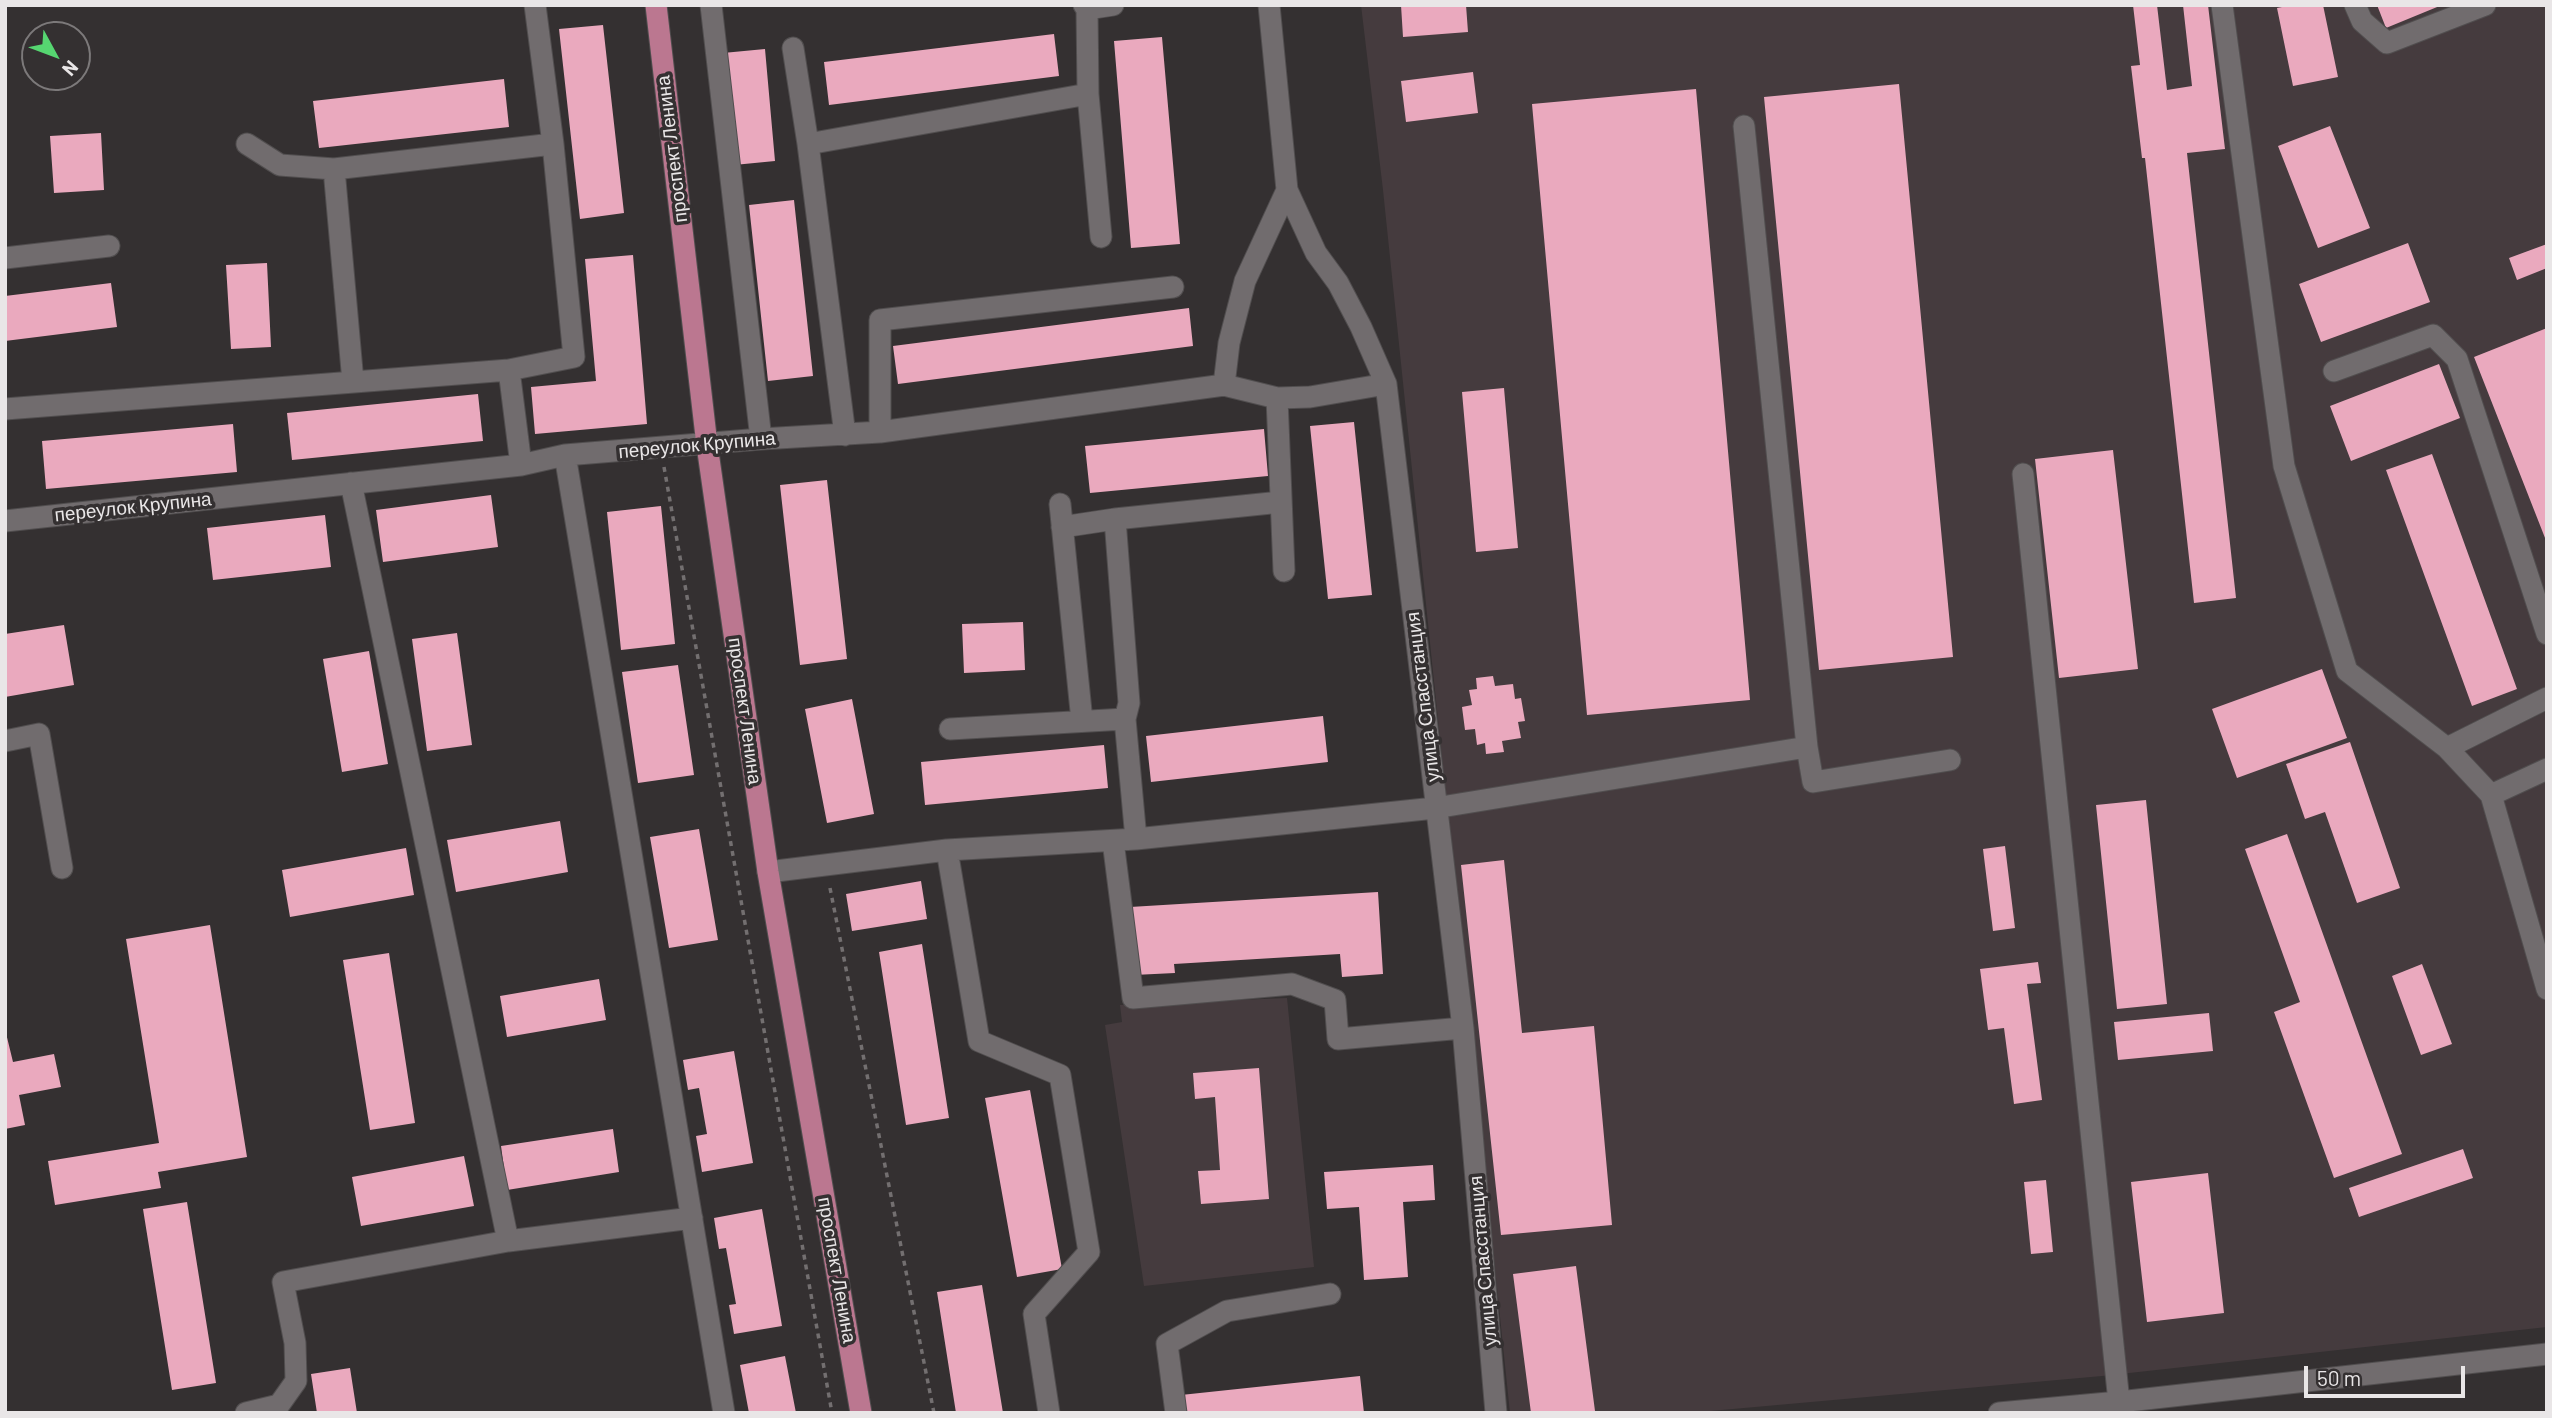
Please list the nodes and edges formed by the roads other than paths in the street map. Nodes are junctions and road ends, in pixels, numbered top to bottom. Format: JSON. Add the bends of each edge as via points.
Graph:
{"nodes":[{"id":1,"x":535,"y":5,"type":"edge"},
{"id":2,"x":656,"y":5,"type":"edge"},
{"id":3,"x":711,"y":5,"type":"edge"},
{"id":4,"x":1113,"y":5,"type":"edge"},
{"id":5,"x":1269,"y":5,"type":"edge"},
{"id":6,"x":2222,"y":5,"type":"edge"},
{"id":7,"x":2355,"y":5,"type":"edge"},
{"id":8,"x":2485,"y":5,"type":"edge"},
{"id":9,"x":1085,"y":7,"type":"edge"},
{"id":10,"x":793,"y":48,"type":"dead end"},
{"id":11,"x":1088,"y":94,"type":"junction"},
{"id":12,"x":1744,"y":127,"type":"dead end"},
{"id":13,"x":247,"y":144,"type":"dead end"},
{"id":14,"x":553,"y":144,"type":"junction"},
{"id":15,"x":808,"y":144,"type":"junction"},
{"id":16,"x":334,"y":169,"type":"junction"},
{"id":17,"x":1287,"y":190,"type":"junction"},
{"id":18,"x":1101,"y":237,"type":"dead end"},
{"id":19,"x":108,"y":246,"type":"dead end"},
{"id":20,"x":5,"y":258,"type":"edge"},
{"id":21,"x":1173,"y":287,"type":"dead end"},
{"id":22,"x":509,"y":370,"type":"junction"},
{"id":23,"x":2334,"y":372,"type":"dead end"},
{"id":24,"x":353,"y":382,"type":"junction"},
{"id":25,"x":1386,"y":384,"type":"junction"},
{"id":26,"x":1224,"y":385,"type":"junction"},
{"id":27,"x":1278,"y":398,"type":"junction"},
{"id":28,"x":5,"y":409,"type":"edge"},
{"id":29,"x":880,"y":432,"type":"junction"},
{"id":30,"x":845,"y":435,"type":"junction"},
{"id":31,"x":761,"y":439,"type":"junction"},
{"id":32,"x":707,"y":445,"type":"junction"},
{"id":33,"x":565,"y":454,"type":"junction"},
{"id":34,"x":521,"y":464,"type":"junction"},
{"id":35,"x":2023,"y":474,"type":"dead end"},
{"id":36,"x":351,"y":483,"type":"junction"},
{"id":37,"x":1281,"y":502,"type":"junction"},
{"id":38,"x":1059,"y":504,"type":"dead end"},
{"id":39,"x":1115,"y":519,"type":"junction"},
{"id":40,"x":5,"y":521,"type":"edge"},
{"id":41,"x":1062,"y":527,"type":"junction"},
{"id":42,"x":1284,"y":571,"type":"dead end"},
{"id":43,"x":2547,"y":634,"type":"edge"},
{"id":44,"x":2547,"y":698,"type":"edge"},
{"id":45,"x":1127,"y":711,"type":"junction"},
{"id":46,"x":1082,"y":722,"type":"junction"},
{"id":47,"x":950,"y":729,"type":"dead end"},
{"id":48,"x":5,"y":741,"type":"edge"},
{"id":49,"x":1807,"y":747,"type":"junction"},
{"id":50,"x":2447,"y":748,"type":"junction"},
{"id":51,"x":1950,"y":760,"type":"dead end"},
{"id":52,"x":2547,"y":769,"type":"edge"},
{"id":53,"x":2491,"y":795,"type":"junction"},
{"id":54,"x":1435,"y":808,"type":"junction"},
{"id":55,"x":1136,"y":839,"type":"junction"},
{"id":56,"x":1113,"y":841,"type":"junction"},
{"id":57,"x":947,"y":850,"type":"junction"},
{"id":58,"x":62,"y":868,"type":"dead end"},
{"id":59,"x":768,"y":872,"type":"junction"},
{"id":60,"x":2547,"y":989,"type":"edge"},
{"id":61,"x":1463,"y":1028,"type":"junction"},
{"id":62,"x":692,"y":1218,"type":"junction"},
{"id":63,"x":508,"y":1241,"type":"junction"},
{"id":64,"x":1330,"y":1294,"type":"dead end"},
{"id":65,"x":2547,"y":1354,"type":"edge"},
{"id":66,"x":2119,"y":1402,"type":"junction"},
{"id":67,"x":246,"y":1413,"type":"edge"},
{"id":68,"x":724,"y":1413,"type":"edge"},
{"id":69,"x":861,"y":1413,"type":"edge"},
{"id":70,"x":1049,"y":1413,"type":"edge"},
{"id":71,"x":1176,"y":1413,"type":"edge"},
{"id":72,"x":1496,"y":1413,"type":"edge"},
{"id":73,"x":1999,"y":1413,"type":"edge"}],
"edges":[{"from":1,"to":14,"type":"street"},
{"from":2,"to":32,"type":"main road","name":"проспект Ленина"},
{"from":3,"to":31,"type":"street"},
{"from":4,"to":9,"type":"street"},
{"from":5,"to":17,"type":"street","name":"улица Спасстанция"},
{"from":6,"to":50,"type":"street","via":[[2284,466],[2347,671]]},
{"from":7,"to":8,"type":"street","via":[[2361,21],[2387,43]]},
{"from":9,"to":11,"type":"street"},
{"from":10,"to":15,"type":"street"},
{"from":11,"to":15,"type":"street"},
{"from":11,"to":18,"type":"street"},
{"from":12,"to":49,"type":"street"},
{"from":13,"to":16,"type":"street","via":[[280,165]]},
{"from":14,"to":16,"type":"street"},
{"from":14,"to":22,"type":"street","via":[[574,357]]},
{"from":15,"to":30,"type":"street"},
{"from":16,"to":24,"type":"street"},
{"from":17,"to":25,"type":"street","name":"улица Спасстанция","via":[[1316,253],[1361,327]]},
{"from":17,"to":26,"type":"street","via":[[1245,281]]},
{"from":19,"to":20,"type":"street"},
{"from":21,"to":29,"type":"street","via":[[880,320]]},
{"from":22,"to":24,"type":"street"},
{"from":22,"to":34,"type":"street"},
{"from":23,"to":43,"type":"street","via":[[2433,335],[2457,359]]},
{"from":24,"to":28,"type":"street"},
{"from":25,"to":27,"type":"street","name":"переулок Крупина"},
{"from":25,"to":54,"type":"street","name":"улица Спасстанция"},
{"from":26,"to":27,"type":"street","name":"переулок Крупина"},
{"from":26,"to":29,"type":"street","name":"переулок Крупина"},
{"from":27,"to":37,"type":"street"},
{"from":29,"to":30,"type":"street","name":"переулок Крупина"},
{"from":30,"to":31,"type":"street","name":"переулок Крупина"},
{"from":31,"to":32,"type":"street","name":"переулок Крупина"},
{"from":32,"to":33,"type":"street","name":"переулок Крупина"},
{"from":32,"to":59,"type":"main road","name":"проспект Ленина"},
{"from":33,"to":34,"type":"street","name":"переулок Крупина"},
{"from":33,"to":62,"type":"street"},
{"from":34,"to":36,"type":"street","name":"переулок Крупина"},
{"from":35,"to":66,"type":"street"},
{"from":36,"to":40,"type":"street","name":"переулок Крупина"},
{"from":36,"to":63,"type":"street"},
{"from":37,"to":39,"type":"street"},
{"from":37,"to":42,"type":"street"},
{"from":38,"to":41,"type":"street"},
{"from":39,"to":41,"type":"street"},
{"from":39,"to":45,"type":"street"},
{"from":41,"to":46,"type":"street"},
{"from":44,"to":50,"type":"street"},
{"from":45,"to":46,"type":"street"},
{"from":45,"to":55,"type":"street"},
{"from":46,"to":47,"type":"street"},
{"from":48,"to":58,"type":"street","via":[[39,734]]},
{"from":49,"to":51,"type":"street","via":[[1813,782]]},
{"from":49,"to":54,"type":"street"},
{"from":50,"to":53,"type":"street"},
{"from":52,"to":53,"type":"street"},
{"from":53,"to":60,"type":"street"},
{"from":54,"to":55,"type":"street"},
{"from":54,"to":61,"type":"street","name":"улица Спасстанция"},
{"from":55,"to":56,"type":"street"},
{"from":56,"to":57,"type":"street"},
{"from":56,"to":61,"type":"street","via":[[1133,998],[1292,984],[1335,1000],[1338,1039]]},
{"from":57,"to":59,"type":"street"},
{"from":57,"to":70,"type":"street","via":[[979,1041],[1060,1075],[1089,1252],[1034,1314]]},
{"from":59,"to":69,"type":"main road","name":"проспект Ленина"},
{"from":61,"to":72,"type":"street","name":"улица Спасстанция"},
{"from":62,"to":63,"type":"street"},
{"from":62,"to":68,"type":"street"},
{"from":63,"to":67,"type":"street","via":[[283,1282],[295,1343],[296,1381],[279,1405]]},
{"from":64,"to":71,"type":"street","via":[[1227,1311],[1167,1343]]},
{"from":65,"to":66,"type":"street"},
{"from":66,"to":73,"type":"street"}]}
